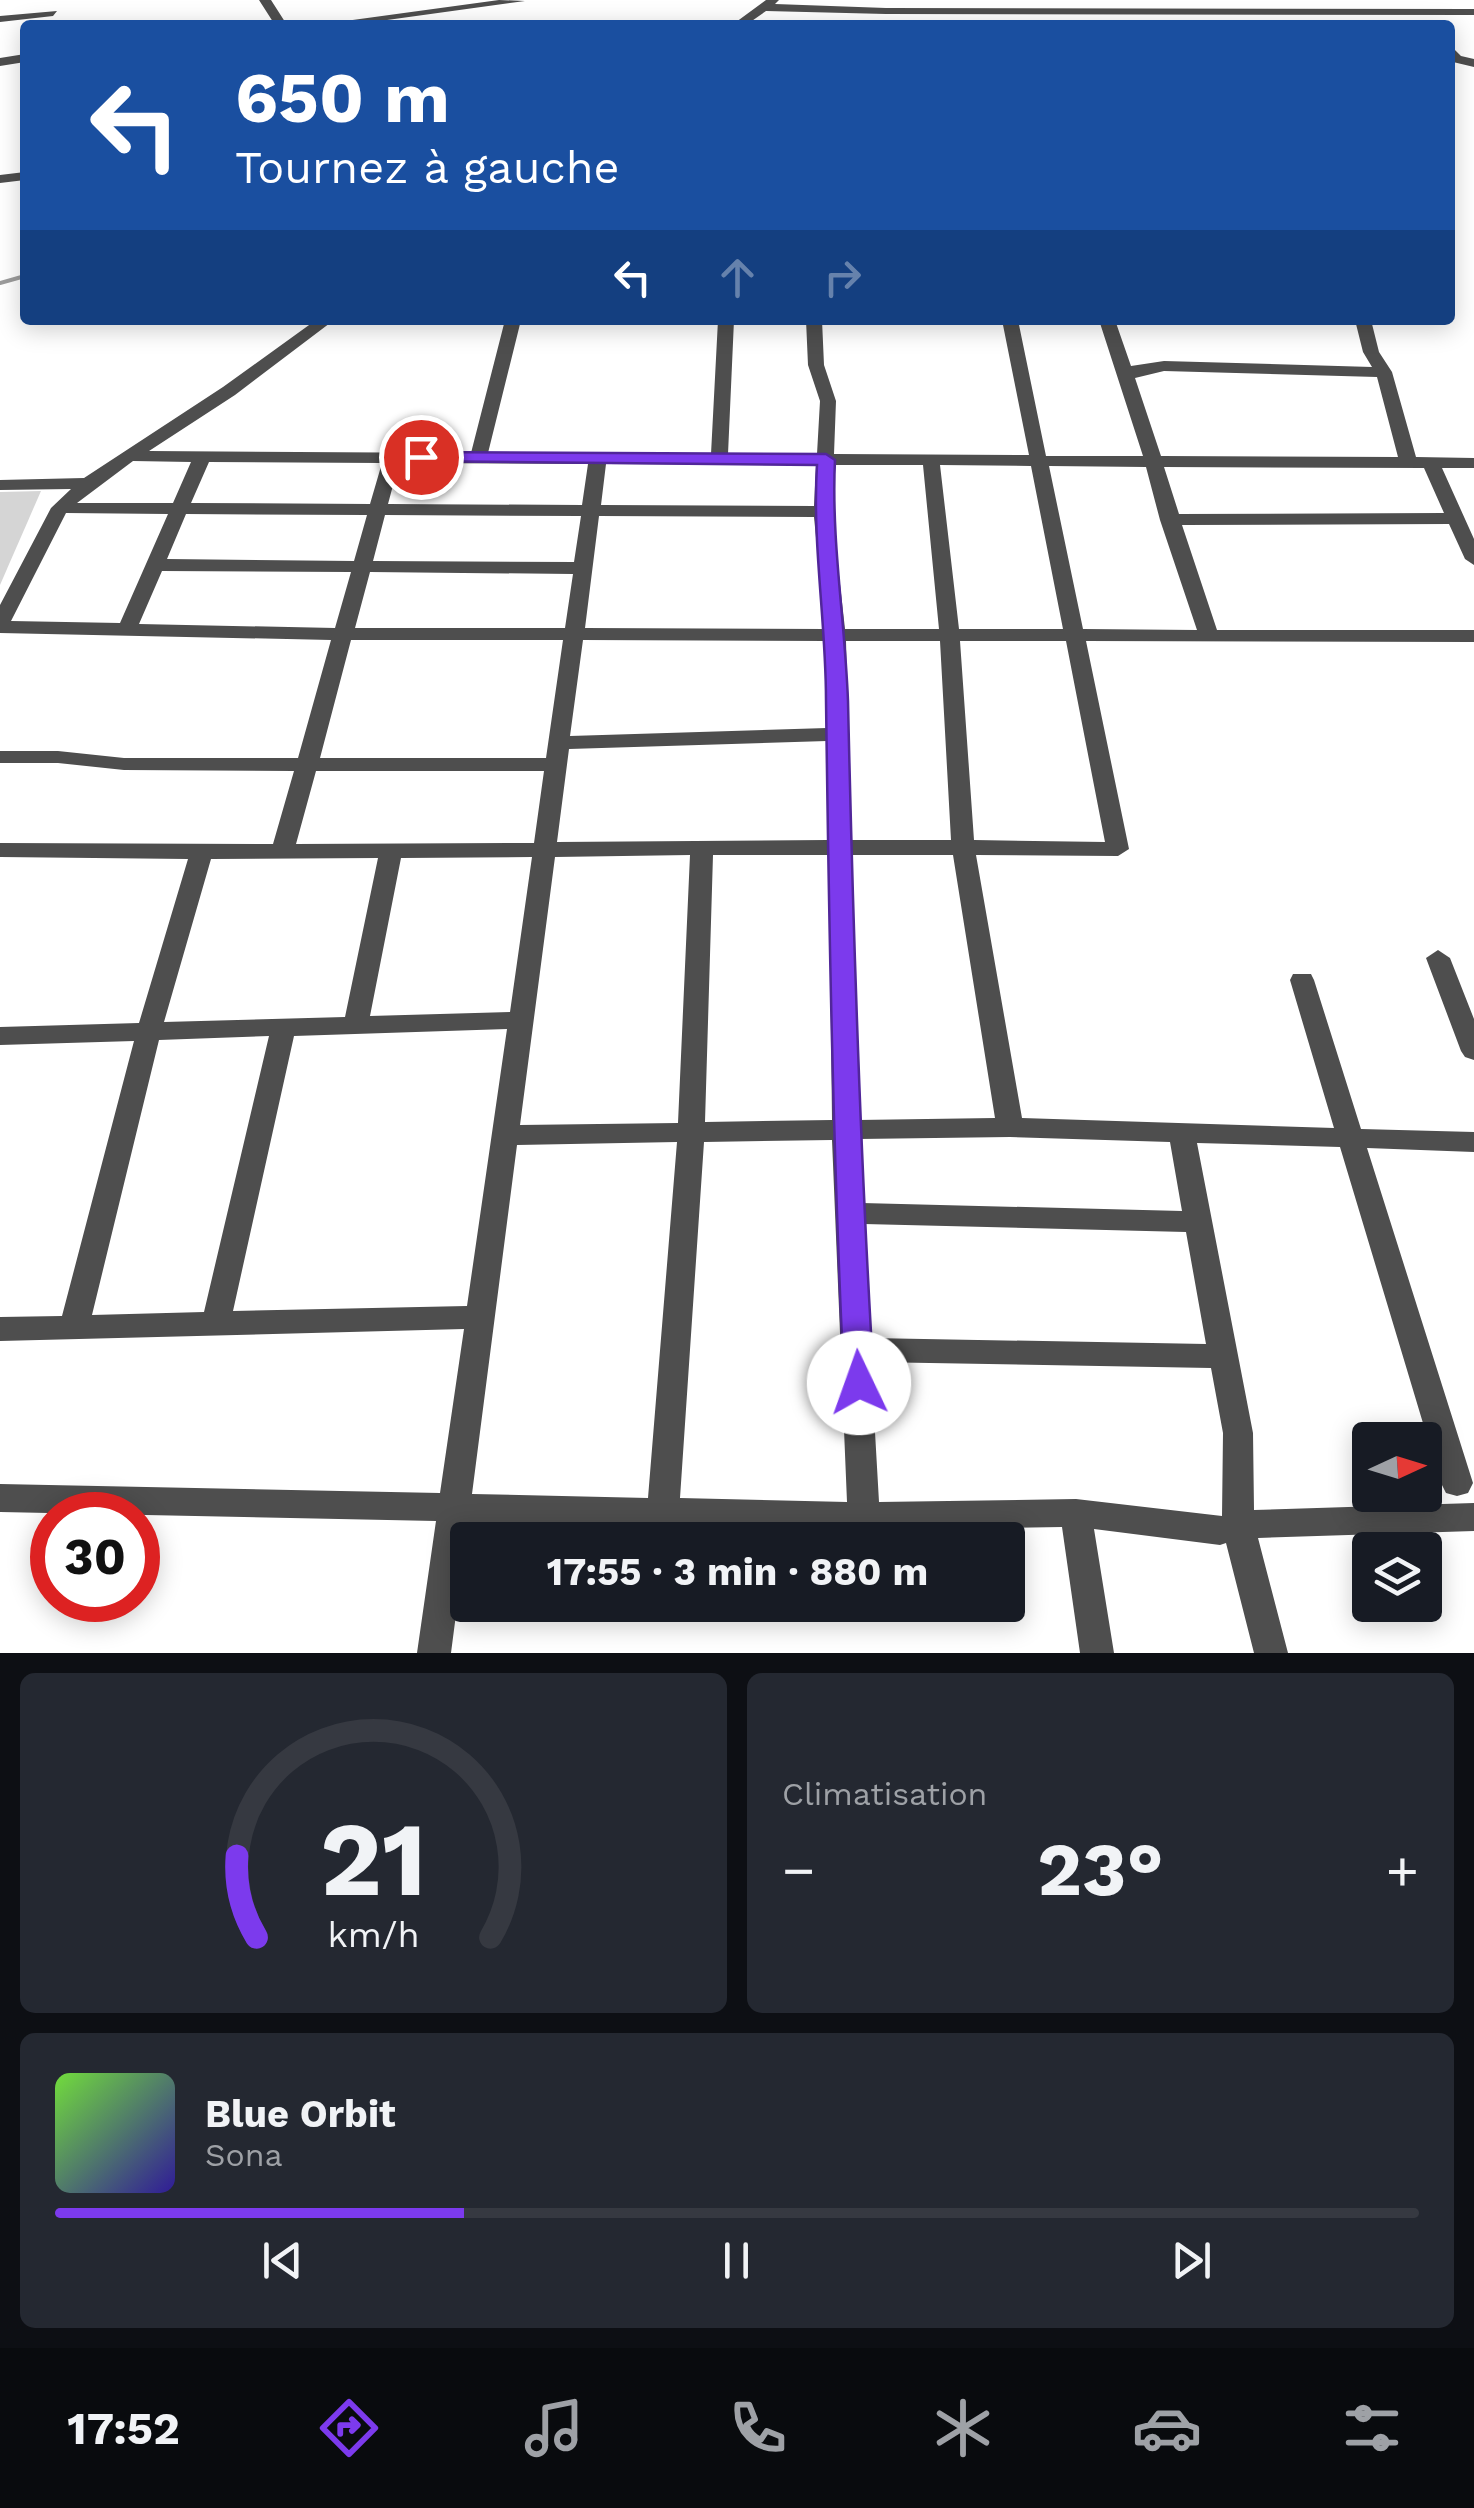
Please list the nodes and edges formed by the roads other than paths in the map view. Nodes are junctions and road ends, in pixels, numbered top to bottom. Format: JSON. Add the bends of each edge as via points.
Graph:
{"nodes":[{"id":1,"x":48,"y":0,"type":"edge"},
{"id":2,"x":518,"y":0,"type":"edge"},
{"id":3,"x":1414,"y":0,"type":"edge"},
{"id":4,"x":768,"y":3,"type":"edge"},
{"id":5,"x":1079,"y":6,"type":"edge"},
{"id":6,"x":950,"y":12,"type":"edge"},
{"id":7,"x":1424,"y":12,"type":"junction"},
{"id":8,"x":1474,"y":12,"type":"edge"},
{"id":9,"x":0,"y":19,"type":"edge"},
{"id":10,"x":56,"y":19,"type":"edge"},
{"id":11,"x":361,"y":20,"type":"edge"},
{"id":12,"x":745,"y":20,"type":"edge"},
{"id":13,"x":1429,"y":20,"type":"edge"},
{"id":14,"x":319,"y":325,"type":"edge"},
{"id":15,"x":512,"y":325,"type":"edge"},
{"id":16,"x":726,"y":325,"type":"edge"},
{"id":17,"x":814,"y":325,"type":"edge"},
{"id":18,"x":1011,"y":325,"type":"edge"},
{"id":19,"x":1109,"y":325,"type":"edge"},
{"id":20,"x":1365,"y":325,"type":"edge"},
{"id":21,"x":1384,"y":372,"type":"junction"},
{"id":22,"x":1128,"y":374,"type":"junction"},
{"id":23,"x":129,"y":456,"type":"junction"},
{"id":24,"x":202,"y":456,"type":"junction"},
{"id":25,"x":392,"y":457,"type":"junction"},
{"id":26,"x":478,"y":458,"type":"junction"},
{"id":27,"x":598,"y":458,"type":"junction"},
{"id":28,"x":719,"y":459,"type":"junction"},
{"id":29,"x":826,"y":460,"type":"junction"},
{"id":30,"x":930,"y":460,"type":"junction"},
{"id":31,"x":1039,"y":460,"type":"junction"},
{"id":32,"x":1150,"y":461,"type":"junction"},
{"id":33,"x":1408,"y":462,"type":"junction"},
{"id":34,"x":1430,"y":462,"type":"junction"},
{"id":35,"x":1474,"y":463,"type":"edge"},
{"id":36,"x":0,"y":484,"type":"edge"},
{"id":37,"x":88,"y":484,"type":"junction"},
{"id":38,"x":60,"y":508,"type":"junction"},
{"id":39,"x":177,"y":510,"type":"junction"},
{"id":40,"x":378,"y":512,"type":"junction"},
{"id":41,"x":823,"y":512,"type":"junction"},
{"id":42,"x":590,"y":514,"type":"junction"},
{"id":43,"x":1455,"y":518,"type":"junction"},
{"id":44,"x":1168,"y":520,"type":"junction"},
{"id":45,"x":1474,"y":559,"type":"edge"},
{"id":46,"x":156,"y":565,"type":"junction"},
{"id":47,"x":362,"y":568,"type":"junction"},
{"id":48,"x":583,"y":568,"type":"junction"},
{"id":49,"x":0,"y":626,"type":"edge"},
{"id":50,"x":127,"y":629,"type":"junction"},
{"id":51,"x":342,"y":634,"type":"junction"},
{"id":52,"x":574,"y":634,"type":"junction"},
{"id":53,"x":836,"y":635,"type":"junction"},
{"id":54,"x":950,"y":635,"type":"junction"},
{"id":55,"x":1076,"y":635,"type":"junction"},
{"id":56,"x":1209,"y":636,"type":"junction"},
{"id":57,"x":1474,"y":636,"type":"edge"},
{"id":58,"x":835,"y":734,"type":"junction"},
{"id":59,"x":558,"y":754,"type":"junction"},
{"id":60,"x":0,"y":757,"type":"edge"},
{"id":61,"x":308,"y":764,"type":"junction"},
{"id":62,"x":963,"y":847,"type":"junction"},
{"id":63,"x":702,"y":848,"type":"junction"},
{"id":64,"x":842,"y":848,"type":"junction"},
{"id":65,"x":0,"y":850,"type":"edge"},
{"id":66,"x":544,"y":850,"type":"junction"},
{"id":67,"x":283,"y":851,"type":"junction"},
{"id":68,"x":390,"y":851,"type":"junction"},
{"id":69,"x":201,"y":853,"type":"junction"},
{"id":70,"x":1438,"y":958,"type":"dead end"},
{"id":71,"x":1302,"y":980,"type":"dead end"},
{"id":72,"x":521,"y":1020,"type":"junction"},
{"id":73,"x":355,"y":1027,"type":"junction"},
{"id":74,"x":283,"y":1029,"type":"junction"},
{"id":75,"x":148,"y":1034,"type":"junction"},
{"id":76,"x":0,"y":1036,"type":"edge"},
{"id":77,"x":1474,"y":1052,"type":"edge"},
{"id":78,"x":1010,"y":1127,"type":"junction"},
{"id":79,"x":845,"y":1128,"type":"junction"},
{"id":80,"x":692,"y":1131,"type":"junction"},
{"id":81,"x":505,"y":1135,"type":"junction"},
{"id":82,"x":1182,"y":1135,"type":"junction"},
{"id":83,"x":1350,"y":1137,"type":"junction"},
{"id":84,"x":1474,"y":1142,"type":"edge"},
{"id":85,"x":850,"y":1213,"type":"junction"},
{"id":86,"x":1197,"y":1222,"type":"junction"},
{"id":87,"x":480,"y":1316,"type":"junction"},
{"id":88,"x":216,"y":1324,"type":"junction"},
{"id":89,"x":74,"y":1326,"type":"junction"},
{"id":90,"x":0,"y":1329,"type":"edge"},
{"id":91,"x":858,"y":1350,"type":"junction"},
{"id":92,"x":1226,"y":1356,"type":"junction"},
{"id":93,"x":1457,"y":1483,"type":"dead end"},
{"id":94,"x":0,"y":1498,"type":"edge"},
{"id":95,"x":452,"y":1509,"type":"junction"},
{"id":96,"x":663,"y":1509,"type":"junction"},
{"id":97,"x":1076,"y":1512,"type":"junction"},
{"id":98,"x":864,"y":1516,"type":"junction"},
{"id":99,"x":1474,"y":1516,"type":"edge"},
{"id":100,"x":1238,"y":1525,"type":"junction"},
{"id":101,"x":434,"y":1653,"type":"edge"},
{"id":102,"x":1097,"y":1653,"type":"edge"},
{"id":103,"x":1271,"y":1653,"type":"edge"}],
"edges":[{"from":1,"to":10,"type":"street"},
{"from":2,"to":11,"type":"street"},
{"from":3,"to":7,"type":"street"},
{"from":4,"to":6,"type":"street"},
{"from":4,"to":12,"type":"street"},
{"from":5,"to":6,"type":"street"},
{"from":5,"to":7,"type":"street"},
{"from":7,"to":8,"type":"street"},
{"from":7,"to":13,"type":"street"},
{"from":9,"to":10,"type":"street"},
{"from":14,"to":23,"type":"street"},
{"from":15,"to":26,"type":"street"},
{"from":16,"to":28,"type":"street"},
{"from":17,"to":29,"type":"street","via":[[816,365],[828,401]]},
{"from":18,"to":31,"type":"street"},
{"from":19,"to":22,"type":"street"},
{"from":20,"to":21,"type":"street"},
{"from":21,"to":22,"type":"street","via":[[1164,366]]},
{"from":21,"to":33,"type":"street"},
{"from":22,"to":32,"type":"street"},
{"from":23,"to":24,"type":"street"},
{"from":23,"to":37,"type":"street"},
{"from":24,"to":25,"type":"street"},
{"from":24,"to":39,"type":"street"},
{"from":25,"to":26,"type":"street"},
{"from":25,"to":40,"type":"street"},
{"from":26,"to":27,"type":"street"},
{"from":27,"to":28,"type":"street"},
{"from":27,"to":42,"type":"street"},
{"from":28,"to":29,"type":"street"},
{"from":29,"to":30,"type":"street"},
{"from":29,"to":41,"type":"street"},
{"from":30,"to":31,"type":"street"},
{"from":30,"to":54,"type":"street"},
{"from":31,"to":32,"type":"street"},
{"from":31,"to":55,"type":"street"},
{"from":32,"to":33,"type":"street"},
{"from":32,"to":44,"type":"street"},
{"from":33,"to":34,"type":"street"},
{"from":34,"to":35,"type":"street"},
{"from":34,"to":43,"type":"street"},
{"from":36,"to":37,"type":"street"},
{"from":37,"to":38,"type":"street"},
{"from":38,"to":39,"type":"street"},
{"from":38,"to":49,"type":"street"},
{"from":39,"to":40,"type":"street"},
{"from":39,"to":46,"type":"street"},
{"from":40,"to":42,"type":"street"},
{"from":40,"to":47,"type":"street"},
{"from":41,"to":42,"type":"street"},
{"from":41,"to":53,"type":"street"},
{"from":42,"to":48,"type":"street"},
{"from":43,"to":44,"type":"street"},
{"from":43,"to":45,"type":"street"},
{"from":44,"to":56,"type":"street"},
{"from":46,"to":47,"type":"street"},
{"from":46,"to":50,"type":"street"},
{"from":47,"to":48,"type":"street"},
{"from":47,"to":51,"type":"street"},
{"from":48,"to":52,"type":"street"},
{"from":49,"to":50,"type":"street"},
{"from":50,"to":51,"type":"street"},
{"from":51,"to":52,"type":"street"},
{"from":51,"to":61,"type":"street"},
{"from":52,"to":53,"type":"street"},
{"from":52,"to":59,"type":"street"},
{"from":53,"to":54,"type":"street"},
{"from":53,"to":58,"type":"street"},
{"from":54,"to":55,"type":"street"},
{"from":54,"to":62,"type":"street"},
{"from":55,"to":56,"type":"street"},
{"from":55,"to":62,"type":"street","via":[[1118,850]]},
{"from":56,"to":57,"type":"street"},
{"from":58,"to":59,"type":"street"},
{"from":58,"to":64,"type":"street"},
{"from":59,"to":61,"type":"street"},
{"from":59,"to":66,"type":"street"},
{"from":60,"to":61,"type":"street"},
{"from":61,"to":67,"type":"street"},
{"from":62,"to":64,"type":"street"},
{"from":62,"to":78,"type":"street"},
{"from":63,"to":64,"type":"street"},
{"from":63,"to":66,"type":"street"},
{"from":63,"to":80,"type":"street"},
{"from":64,"to":79,"type":"street"},
{"from":65,"to":69,"type":"street"},
{"from":66,"to":68,"type":"street"},
{"from":66,"to":72,"type":"street"},
{"from":67,"to":68,"type":"street"},
{"from":67,"to":69,"type":"street"},
{"from":68,"to":73,"type":"street"},
{"from":69,"to":75,"type":"street"},
{"from":70,"to":77,"type":"street"},
{"from":71,"to":83,"type":"street"},
{"from":72,"to":73,"type":"street"},
{"from":72,"to":81,"type":"street"},
{"from":73,"to":74,"type":"street"},
{"from":74,"to":75,"type":"street"},
{"from":74,"to":88,"type":"street"},
{"from":75,"to":76,"type":"street"},
{"from":75,"to":89,"type":"street"},
{"from":78,"to":79,"type":"street"},
{"from":78,"to":82,"type":"street"},
{"from":79,"to":80,"type":"street"},
{"from":79,"to":85,"type":"street"},
{"from":80,"to":81,"type":"street"},
{"from":80,"to":96,"type":"street"},
{"from":81,"to":87,"type":"street"},
{"from":82,"to":83,"type":"street"},
{"from":82,"to":86,"type":"street"},
{"from":83,"to":84,"type":"street"},
{"from":83,"to":93,"type":"street"},
{"from":85,"to":86,"type":"street"},
{"from":85,"to":91,"type":"street"},
{"from":86,"to":92,"type":"street"},
{"from":87,"to":88,"type":"street"},
{"from":87,"to":95,"type":"street"},
{"from":88,"to":89,"type":"street"},
{"from":89,"to":90,"type":"street"},
{"from":91,"to":92,"type":"street"},
{"from":91,"to":98,"type":"street"},
{"from":92,"to":100,"type":"street","via":[[1238,1433]]},
{"from":94,"to":95,"type":"street"},
{"from":95,"to":96,"type":"street"},
{"from":95,"to":101,"type":"street"},
{"from":96,"to":98,"type":"street"},
{"from":97,"to":98,"type":"street"},
{"from":97,"to":100,"type":"street","via":[[1220,1531]]},
{"from":97,"to":102,"type":"street"},
{"from":99,"to":100,"type":"street"},
{"from":100,"to":103,"type":"street"}]}
